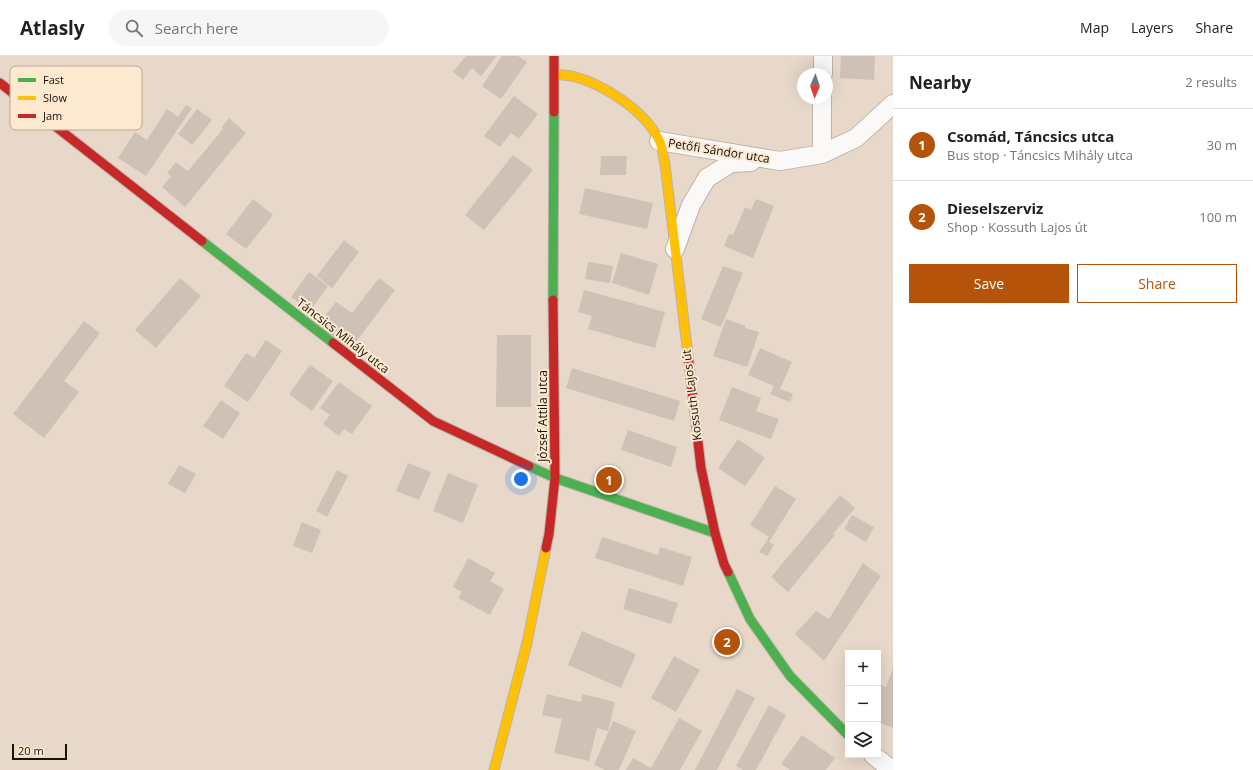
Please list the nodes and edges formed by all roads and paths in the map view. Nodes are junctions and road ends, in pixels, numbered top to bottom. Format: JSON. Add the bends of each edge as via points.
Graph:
{"nodes":[{"id":1,"x":554,"y":56,"type":"edge"},
{"id":2,"x":823,"y":56,"type":"edge"},
{"id":3,"x":545,"y":62,"type":"dead end"},
{"id":4,"x":823,"y":68,"type":"edge"},
{"id":5,"x":554,"y":74,"type":"junction"},
{"id":6,"x":0,"y":84,"type":"edge"},
{"id":7,"x":10,"y":92,"type":"edge"},
{"id":8,"x":822,"y":104,"type":"edge"},
{"id":9,"x":893,"y":104,"type":"edge"},
{"id":10,"x":59,"y":130,"type":"edge"},
{"id":11,"x":659,"y":141,"type":"junction"},
{"id":12,"x":822,"y":154,"type":"junction"},
{"id":13,"x":780,"y":161,"type":"junction"},
{"id":14,"x":675,"y":249,"type":"junction"},
{"id":15,"x":555,"y":478,"type":"junction"},
{"id":16,"x":715,"y":533,"type":"junction"},
{"id":17,"x":845,"y":732,"type":"edge"},
{"id":18,"x":877,"y":758,"type":"edge"},
{"id":19,"x":494,"y":770,"type":"edge"},
{"id":20,"x":892,"y":770,"type":"edge"}],
"edges":[{"from":1,"to":5,"type":"street","name":"József Attila utca"},
{"from":2,"to":4,"type":"street"},
{"from":3,"to":5,"type":"street"},
{"from":5,"to":11,"type":"street","name":"Kossuth Lajos út","via":[[571,76],[592,84],[626,102],[646,122]]},
{"from":5,"to":15,"type":"street","name":"József Attila utca"},
{"from":6,"to":7,"type":"street","name":"Táncsics Mihály utca"},
{"from":8,"to":12,"type":"street"},
{"from":9,"to":12,"type":"street","name":"Petőfi Sándor utca","via":[[856,138]]},
{"from":10,"to":15,"type":"street","name":"Táncsics Mihály utca","via":[[433,421]]},
{"from":11,"to":13,"type":"street","name":"Petőfi Sándor utca"},
{"from":11,"to":14,"type":"street","name":"Kossuth Lajos út","via":[[665,164]]},
{"from":12,"to":13,"type":"street","name":"Petőfi Sándor utca"},
{"from":13,"to":14,"type":"street","name":"Petőfi Sándor utca","via":[[731,163],[707,178],[691,205]]},
{"from":14,"to":16,"type":"street","name":"Kossuth Lajos út","via":[[701,468]]},
{"from":15,"to":16,"type":"street","name":"Táncsics Mihály utca"},
{"from":15,"to":19,"type":"street","name":"József Attila utca","via":[[549,534],[528,643]]},
{"from":16,"to":17,"type":"street","name":"Kossuth Lajos út","via":[[724,564],[750,619],[790,676]]},
{"from":18,"to":20,"type":"street"}]}
